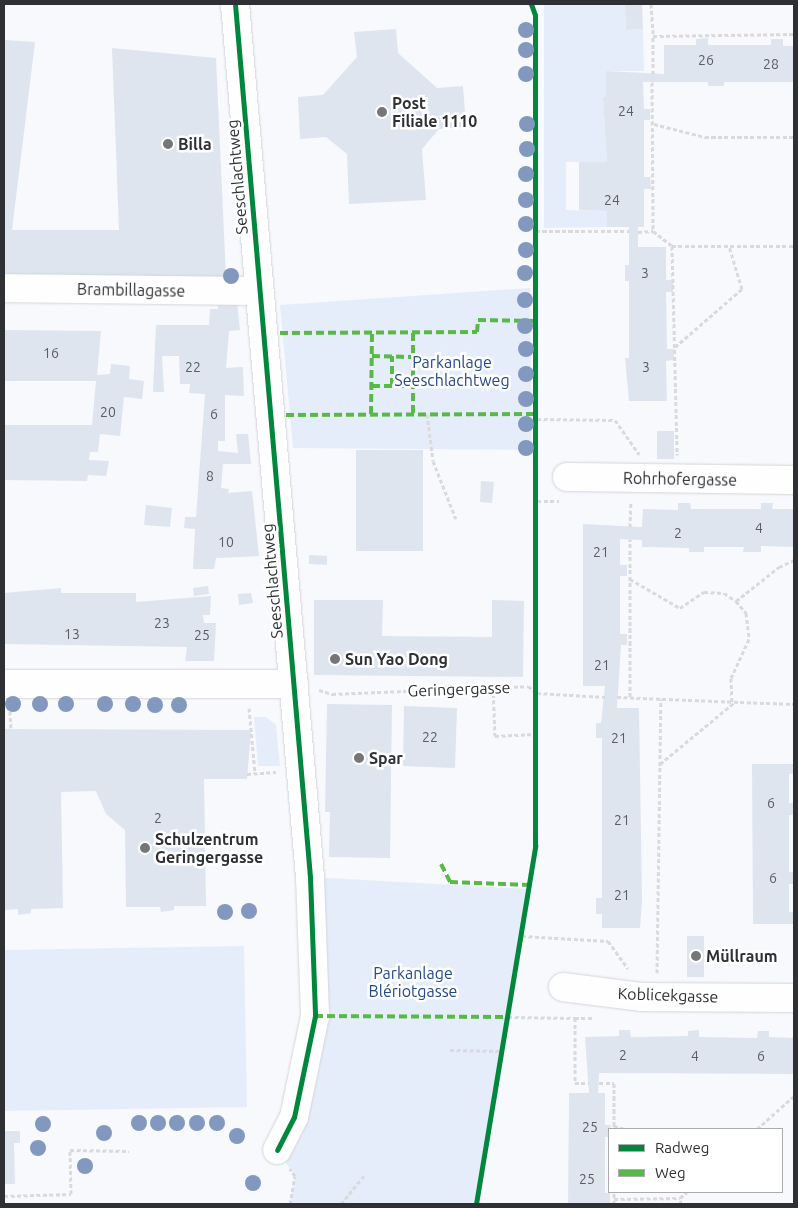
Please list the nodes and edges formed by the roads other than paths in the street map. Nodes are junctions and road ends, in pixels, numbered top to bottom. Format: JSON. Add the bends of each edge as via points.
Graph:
{"nodes":[{"id":1,"x":235,"y":4,"type":"edge"},
{"id":2,"x":4,"y":288,"type":"edge"},
{"id":3,"x":259,"y":291,"type":"junction"},
{"id":4,"x":567,"y":477,"type":"dead end"},
{"id":5,"x":794,"y":480,"type":"edge"},
{"id":6,"x":4,"y":684,"type":"edge"},
{"id":7,"x":303,"y":686,"type":"junction"},
{"id":8,"x":563,"y":987,"type":"dead end"},
{"id":9,"x":794,"y":998,"type":"edge"},
{"id":10,"x":277,"y":1150,"type":"road end"}],
"edges":[{"from":1,"to":3,"type":"street","name":"Seeschlachtweg"},
{"from":2,"to":3,"type":"street","name":"Brambillagasse"},
{"from":3,"to":7,"type":"street","name":"Seeschlachtweg"},
{"from":4,"to":5,"type":"street","name":"Rohrhofergasse"},
{"from":6,"to":7,"type":"street"},
{"from":7,"to":10,"type":"street","name":"Seeschlachtweg","via":[[315,1016],[294,1117]]},
{"from":8,"to":9,"type":"street","name":"Koblicekgasse","via":[[642,997]]}]}
